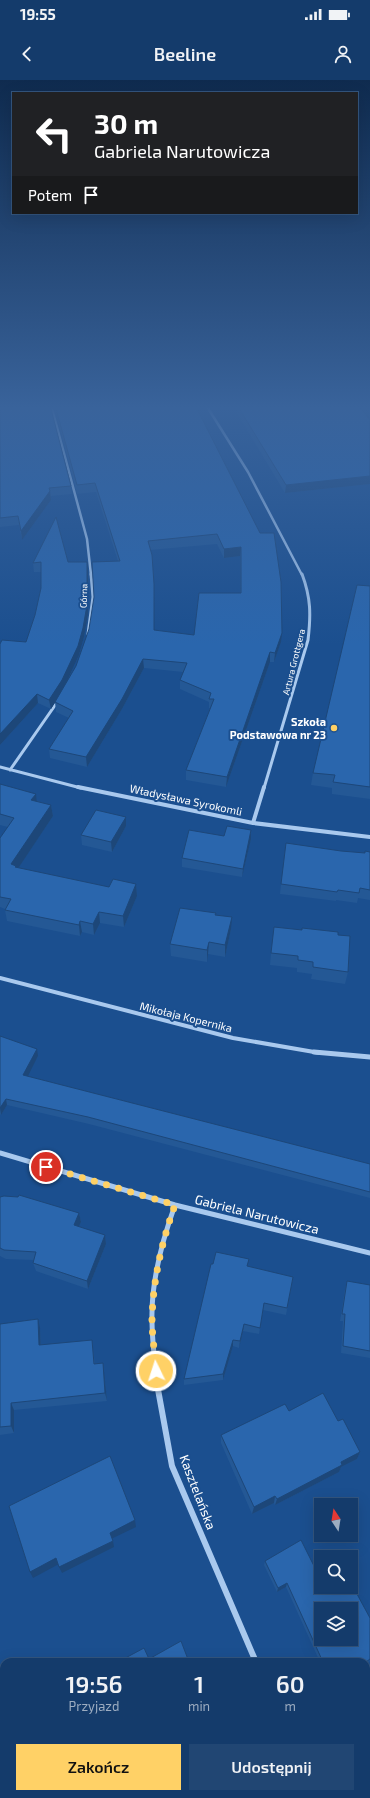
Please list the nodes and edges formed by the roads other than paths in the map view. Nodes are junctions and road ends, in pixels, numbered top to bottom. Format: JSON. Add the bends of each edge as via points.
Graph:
{"nodes":[{"id":1,"x":73,"y":485,"type":"edge"},
{"id":2,"x":255,"y":485,"type":"edge"},
{"id":3,"x":87,"y":640,"type":"edge"},
{"id":4,"x":59,"y":699,"type":"edge"},
{"id":5,"x":0,"y":767,"type":"edge"},
{"id":6,"x":10,"y":770,"type":"junction"},
{"id":7,"x":253,"y":823,"type":"junction"},
{"id":8,"x":370,"y":837,"type":"edge"},
{"id":9,"x":0,"y":978,"type":"edge"},
{"id":10,"x":370,"y":1057,"type":"edge"},
{"id":11,"x":0,"y":1153,"type":"edge"},
{"id":12,"x":175,"y":1205,"type":"junction"},
{"id":13,"x":370,"y":1253,"type":"edge"},
{"id":14,"x":254,"y":1658,"type":"edge"}],
"edges":[{"from":1,"to":3,"type":"street","name":"Górna","via":[[87,539],[93,597]]},
{"from":2,"to":7,"type":"street","name":"Artura Grottgera","via":[[302,575],[309,595],[311,616],[308,640],[289,708]]},
{"from":4,"to":6,"type":"street"},
{"from":5,"to":6,"type":"street","name":"Władysława Syrokomli"},
{"from":6,"to":7,"type":"street","name":"Władysława Syrokomli","via":[[86,789]]},
{"from":7,"to":8,"type":"street","name":"Władysława Syrokomli"},
{"from":9,"to":10,"type":"street","name":"Mikołaja Kopernika","via":[[233,1038],[324,1054]]},
{"from":11,"to":12,"type":"street","name":"Gabriela Narutowicza"},
{"from":12,"to":13,"type":"street","name":"Gabriela Narutowicza"},
{"from":12,"to":14,"type":"street","name":"Kasztelańska","via":[[156,1276],[152,1319],[157,1384],[172,1466]]}]}
